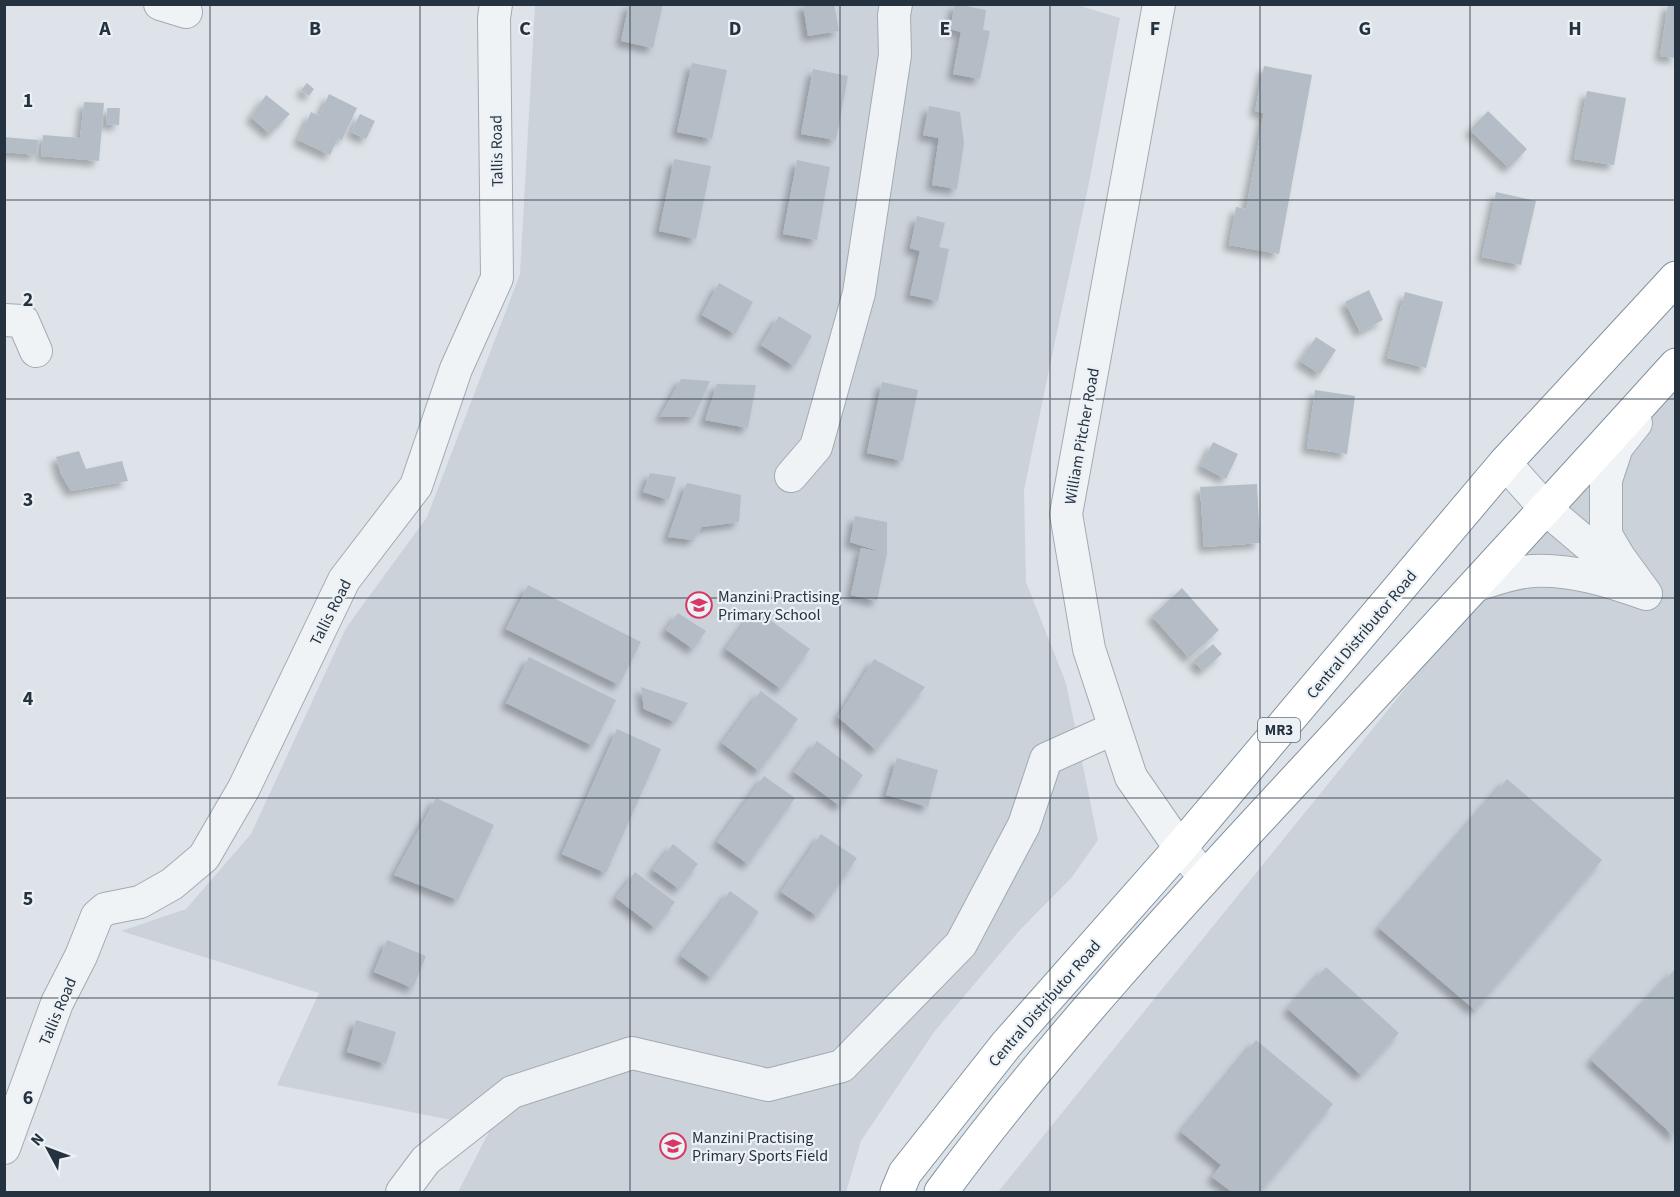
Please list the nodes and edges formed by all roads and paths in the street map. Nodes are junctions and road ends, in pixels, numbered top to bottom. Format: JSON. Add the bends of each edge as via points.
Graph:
{"nodes":[{"id":1,"x":496,"y":4,"type":"edge"},
{"id":2,"x":896,"y":4,"type":"edge"},
{"id":3,"x":1160,"y":4,"type":"edge"},
{"id":4,"x":1676,"y":278,"type":"edge"},
{"id":5,"x":4,"y":320,"type":"edge"},
{"id":6,"x":36,"y":351,"type":"dead end"},
{"id":7,"x":1676,"y":365,"type":"edge"},
{"id":8,"x":1676,"y":373,"type":"edge"},
{"id":9,"x":1505,"y":463,"type":"junction"},
{"id":10,"x":791,"y":476,"type":"dead end"},
{"id":11,"x":1546,"y":509,"type":"junction"},
{"id":12,"x":1474,"y":586,"type":"junction"},
{"id":13,"x":1646,"y":594,"type":"junction"},
{"id":14,"x":1115,"y":728,"type":"junction"},
{"id":15,"x":1180,"y":848,"type":"junction"},
{"id":16,"x":1204,"y":877,"type":"junction"},
{"id":17,"x":4,"y":1148,"type":"edge"},
{"id":18,"x":402,"y":1192,"type":"edge"},
{"id":19,"x":897,"y":1192,"type":"edge"},
{"id":20,"x":941,"y":1192,"type":"edge"}],
"edges":[{"from":1,"to":17,"type":"street","name":"Tallis Road","via":[[497,278],[456,369],[416,486],[344,580],[244,788],[204,857],[172,884],[140,902],[105,909],[97,916],[57,1003]]},
{"from":2,"to":10,"type":"street","via":[[895,56],[859,293],[816,447]]},
{"from":3,"to":14,"type":"street","name":"William Pitcher Road","via":[[1066,514],[1089,649]]},
{"from":4,"to":9,"type":"highway","name":"Central Distributor Road","number":"MR3"},
{"from":5,"to":6,"type":"street","via":[[23,321]]},
{"from":7,"to":11,"type":"highway","number":"MR3"},
{"from":8,"to":13,"type":"street","via":[[1617,447],[1606,480],[1606,535]]},
{"from":9,"to":11,"type":"street"},
{"from":9,"to":15,"type":"highway","name":"Central Distributor Road","number":"MR3"},
{"from":11,"to":12,"type":"highway","number":"MR3"},
{"from":11,"to":13,"type":"street"},
{"from":12,"to":13,"type":"street","via":[[1532,571],[1609,580]]},
{"from":12,"to":16,"type":"highway","number":"MR3"},
{"from":14,"to":15,"type":"street","name":"William Pitcher Road","via":[[1131,777]]},
{"from":14,"to":18,"type":"street","via":[[1046,759],[1024,825],[961,944],[842,1066],[768,1084],[632,1053],[512,1092],[426,1160]]},
{"from":15,"to":16,"type":"street","name":"William Pitcher Road"},
{"from":15,"to":19,"type":"highway","name":"Central Distributor Road","number":"MR3","via":[[1006,1045],[905,1173]]},
{"from":16,"to":20,"type":"highway","number":"MR3","via":[[1090,1005]]}]}
